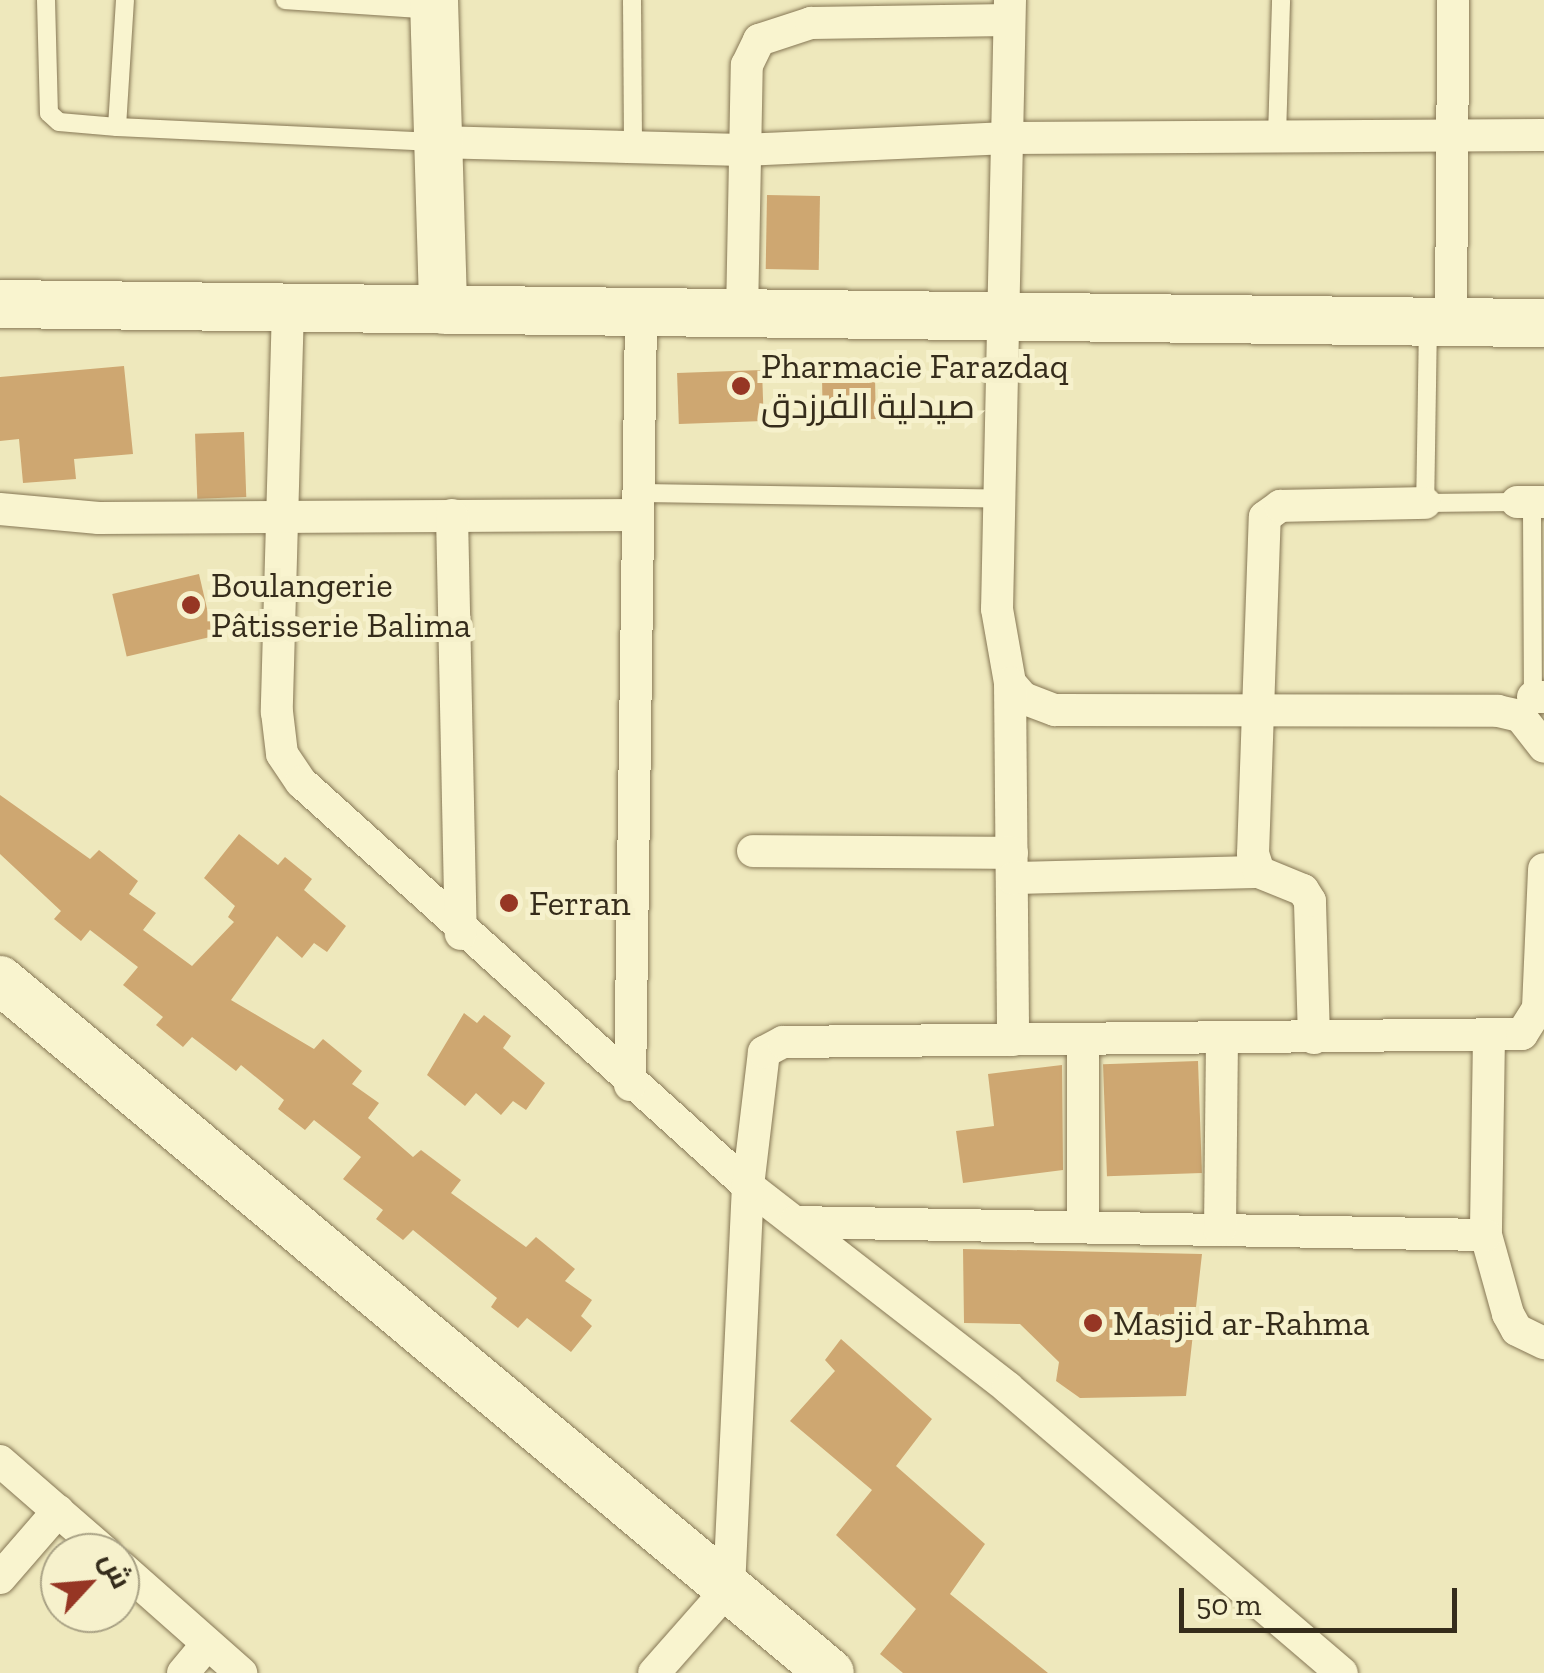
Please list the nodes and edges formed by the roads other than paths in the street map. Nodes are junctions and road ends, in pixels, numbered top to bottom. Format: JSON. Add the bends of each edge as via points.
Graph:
{"nodes":[{"id":1,"x":46,"y":0,"type":"edge"},
{"id":2,"x":124,"y":0,"type":"edge"},
{"id":3,"x":284,"y":0,"type":"edge"},
{"id":4,"x":632,"y":0,"type":"edge"},
{"id":5,"x":1281,"y":0,"type":"edge"},
{"id":6,"x":1453,"y":0,"type":"edge"},
{"id":7,"x":302,"y":1,"type":"edge"},
{"id":8,"x":434,"y":5,"type":"edge"},
{"id":9,"x":1009,"y":10,"type":"edge"},
{"id":10,"x":811,"y":11,"type":"edge"},
{"id":11,"x":117,"y":127,"type":"junction"},
{"id":12,"x":1544,"y":135,"type":"edge"},
{"id":13,"x":1277,"y":137,"type":"junction"},
{"id":14,"x":1452,"y":137,"type":"junction"},
{"id":15,"x":1008,"y":138,"type":"junction"},
{"id":16,"x":435,"y":142,"type":"junction"},
{"id":17,"x":633,"y":148,"type":"junction"},
{"id":18,"x":742,"y":150,"type":"junction"},
{"id":19,"x":0,"y":304,"type":"edge"},
{"id":20,"x":288,"y":308,"type":"junction"},
{"id":21,"x":443,"y":310,"type":"junction"},
{"id":22,"x":641,"y":314,"type":"junction"},
{"id":23,"x":742,"y":316,"type":"junction"},
{"id":24,"x":1006,"y":318,"type":"junction"},
{"id":25,"x":1439,"y":322,"type":"junction"},
{"id":26,"x":1544,"y":323,"type":"edge"},
{"id":27,"x":1000,"y":499,"type":"junction"},
{"id":28,"x":1530,"y":502,"type":"edge"},
{"id":29,"x":636,"y":504,"type":"junction"},
{"id":30,"x":1425,"y":504,"type":"junction"},
{"id":31,"x":0,"y":509,"type":"edge"},
{"id":32,"x":452,"y":515,"type":"junction"},
{"id":33,"x":281,"y":519,"type":"junction"},
{"id":34,"x":1010,"y":683,"type":"junction"},
{"id":35,"x":1252,"y":711,"type":"junction"},
{"id":36,"x":1539,"y":717,"type":"edge"},
{"id":37,"x":753,"y":851,"type":"dead end"},
{"id":38,"x":1012,"y":866,"type":"junction"},
{"id":39,"x":1544,"y":869,"type":"edge"},
{"id":40,"x":1259,"y":872,"type":"junction"},
{"id":41,"x":461,"y":934,"type":"junction"},
{"id":42,"x":1,"y":984,"type":"edge"},
{"id":43,"x":1488,"y":1036,"type":"junction"},
{"id":44,"x":1222,"y":1038,"type":"junction"},
{"id":45,"x":1314,"y":1038,"type":"junction"},
{"id":46,"x":1083,"y":1039,"type":"junction"},
{"id":47,"x":1014,"y":1040,"type":"junction"},
{"id":48,"x":630,"y":1085,"type":"junction"},
{"id":49,"x":748,"y":1186,"type":"junction"},
{"id":50,"x":796,"y":1222,"type":"junction"},
{"id":51,"x":1083,"y":1228,"type":"junction"},
{"id":52,"x":1220,"y":1230,"type":"junction"},
{"id":53,"x":1486,"y":1235,"type":"junction"},
{"id":54,"x":1544,"y":1343,"type":"edge"},
{"id":55,"x":0,"y":1461,"type":"edge"},
{"id":56,"x":58,"y":1511,"type":"junction"},
{"id":57,"x":83,"y":1533,"type":"edge"},
{"id":58,"x":0,"y":1578,"type":"edge"},
{"id":59,"x":140,"y":1584,"type":"edge"},
{"id":60,"x":729,"y":1588,"type":"junction"},
{"id":61,"x":207,"y":1644,"type":"junction"},
{"id":62,"x":183,"y":1673,"type":"edge"},
{"id":63,"x":241,"y":1673,"type":"edge"},
{"id":64,"x":654,"y":1673,"type":"edge"},
{"id":65,"x":830,"y":1673,"type":"edge"},
{"id":66,"x":1342,"y":1673,"type":"edge"}],
"edges":[{"from":1,"to":11,"type":"lane","via":[[50,113],[59,122]]},
{"from":2,"to":11,"type":"lane"},
{"from":3,"to":7,"type":"lane"},
{"from":4,"to":17,"type":"lane"},
{"from":5,"to":13,"type":"lane"},
{"from":6,"to":14,"type":"street"},
{"from":7,"to":8,"type":"lane"},
{"from":8,"to":16,"type":"street"},
{"from":9,"to":10,"type":"street"},
{"from":9,"to":15,"type":"street"},
{"from":10,"to":18,"type":"street","via":[[751,52]]},
{"from":11,"to":16,"type":"lane"},
{"from":12,"to":14,"type":"street"},
{"from":13,"to":14,"type":"street"},
{"from":13,"to":15,"type":"street"},
{"from":14,"to":25,"type":"street"},
{"from":15,"to":18,"type":"street"},
{"from":15,"to":24,"type":"street"},
{"from":16,"to":17,"type":"street"},
{"from":16,"to":21,"type":"street"},
{"from":17,"to":18,"type":"street"},
{"from":18,"to":23,"type":"street"},
{"from":19,"to":20,"type":"street"},
{"from":20,"to":21,"type":"street"},
{"from":20,"to":33,"type":"street"},
{"from":21,"to":22,"type":"street"},
{"from":22,"to":23,"type":"street"},
{"from":22,"to":29,"type":"street"},
{"from":23,"to":24,"type":"street"},
{"from":24,"to":25,"type":"street"},
{"from":24,"to":27,"type":"street"},
{"from":25,"to":26,"type":"street"},
{"from":25,"to":30,"type":"lane"},
{"from":27,"to":29,"type":"lane"},
{"from":27,"to":34,"type":"street","via":[[997,609]]},
{"from":28,"to":30,"type":"lane"},
{"from":28,"to":36,"type":"lane"},
{"from":29,"to":32,"type":"street"},
{"from":29,"to":48,"type":"street"},
{"from":30,"to":35,"type":"street","via":[[1280,506],[1265,517]]},
{"from":31,"to":33,"type":"street"},
{"from":32,"to":33,"type":"street"},
{"from":32,"to":41,"type":"street"},
{"from":33,"to":41,"type":"street","via":[[282,754],[337,820]]},
{"from":34,"to":35,"type":"street","via":[[1055,710]]},
{"from":34,"to":38,"type":"street"},
{"from":35,"to":36,"type":"street","via":[[1498,711]]},
{"from":35,"to":40,"type":"street"},
{"from":37,"to":38,"type":"street"},
{"from":38,"to":40,"type":"street"},
{"from":38,"to":47,"type":"street"},
{"from":39,"to":43,"type":"street","via":[[1536,1021],[1522,1034]]},
{"from":40,"to":45,"type":"street","via":[[1303,890],[1310,901]]},
{"from":41,"to":48,"type":"street"},
{"from":42,"to":60,"type":"street"},
{"from":43,"to":45,"type":"street"},
{"from":43,"to":53,"type":"street"},
{"from":44,"to":45,"type":"street"},
{"from":44,"to":46,"type":"street"},
{"from":44,"to":52,"type":"street"},
{"from":46,"to":47,"type":"street"},
{"from":46,"to":51,"type":"street"},
{"from":47,"to":49,"type":"street","via":[[772,1046],[761,1059]]},
{"from":48,"to":49,"type":"street"},
{"from":49,"to":50,"type":"street"},
{"from":49,"to":60,"type":"street"},
{"from":50,"to":51,"type":"street"},
{"from":50,"to":66,"type":"street","via":[[1008,1388]]},
{"from":51,"to":52,"type":"street"},
{"from":52,"to":53,"type":"street"},
{"from":53,"to":54,"type":"street","via":[[1516,1330]]},
{"from":55,"to":56,"type":"street"},
{"from":56,"to":57,"type":"street"},
{"from":56,"to":58,"type":"street"},
{"from":59,"to":61,"type":"street"},
{"from":60,"to":64,"type":"street"},
{"from":60,"to":65,"type":"street"},
{"from":61,"to":62,"type":"street"},
{"from":61,"to":63,"type":"street"}]}
